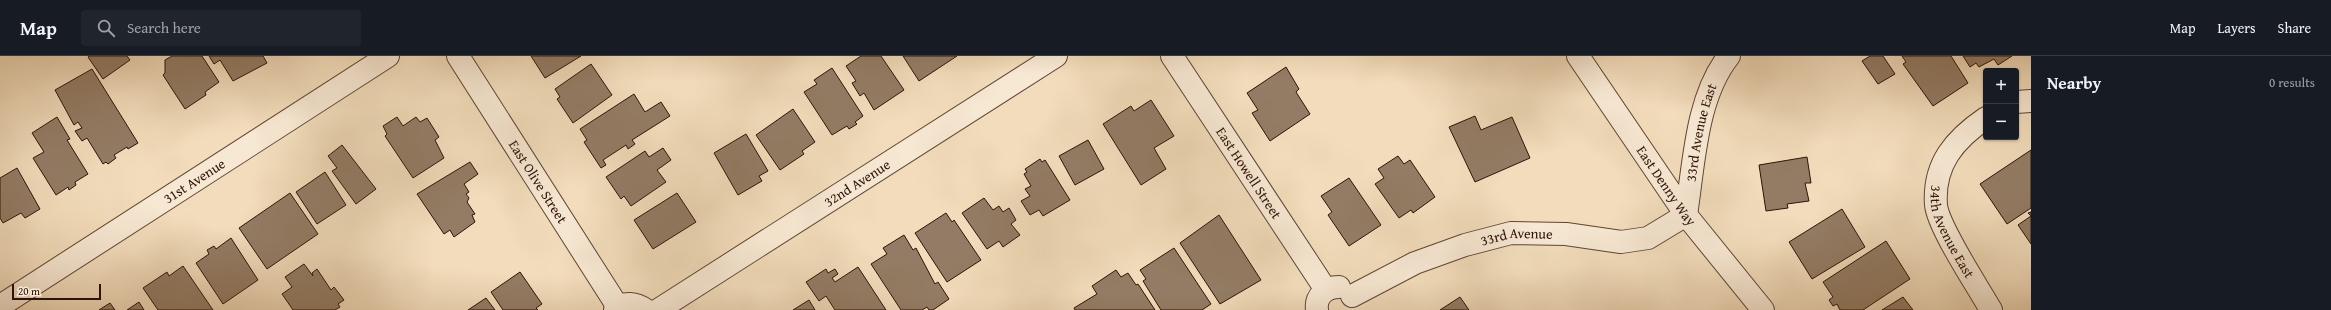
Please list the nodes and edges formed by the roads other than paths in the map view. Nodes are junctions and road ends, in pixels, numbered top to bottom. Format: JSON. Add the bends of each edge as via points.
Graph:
{"nodes":[{"id":1,"x":388,"y":56,"type":"edge"},
{"id":2,"x":458,"y":56,"type":"edge"},
{"id":3,"x":1056,"y":56,"type":"edge"},
{"id":4,"x":1172,"y":56,"type":"edge"},
{"id":5,"x":1578,"y":56,"type":"edge"},
{"id":6,"x":1729,"y":56,"type":"edge"},
{"id":7,"x":2031,"y":101,"type":"edge"},
{"id":8,"x":2019,"y":102,"type":"edge"},
{"id":9,"x":1983,"y":120,"type":"edge"},
{"id":10,"x":1686,"y":215,"type":"junction"},
{"id":11,"x":1326,"y":290,"type":"junction"},
{"id":12,"x":1354,"y":303,"type":"edge"},
{"id":13,"x":0,"y":306,"type":"edge"},
{"id":14,"x":616,"y":309,"type":"edge"},
{"id":15,"x":646,"y":310,"type":"edge"},
{"id":16,"x":658,"y":310,"type":"edge"},
{"id":17,"x":1317,"y":310,"type":"edge"},
{"id":18,"x":1763,"y":310,"type":"edge"},
{"id":19,"x":1991,"y":310,"type":"edge"}],
"edges":[{"from":1,"to":13,"type":"street","name":"31st Avenue"},
{"from":2,"to":14,"type":"street","name":"East Olive Street"},
{"from":3,"to":16,"type":"street","name":"32nd Avenue"},
{"from":4,"to":11,"type":"street","name":"East Howell Street"},
{"from":5,"to":10,"type":"street","name":"East Denny Way"},
{"from":6,"to":10,"type":"street","name":"33rd Avenue East","via":[[1722,65],[1704,106]]},
{"from":7,"to":8,"type":"street"},
{"from":9,"to":19,"type":"street","name":"34th Avenue East","via":[[1964,132],[1951,148],[1938,172],[1936,206],[1946,232]]},
{"from":10,"to":12,"type":"street","name":"33rd Avenue","via":[[1648,238],[1620,242],[1566,234],[1511,233],[1415,263]]},
{"from":10,"to":18,"type":"street","name":"East Denny Way"},
{"from":11,"to":12,"type":"street","via":[[1341,288]]},
{"from":11,"to":17,"type":"street","via":[[1318,298]]},
{"from":14,"to":15,"type":"street","via":[[634,304]]}]}
